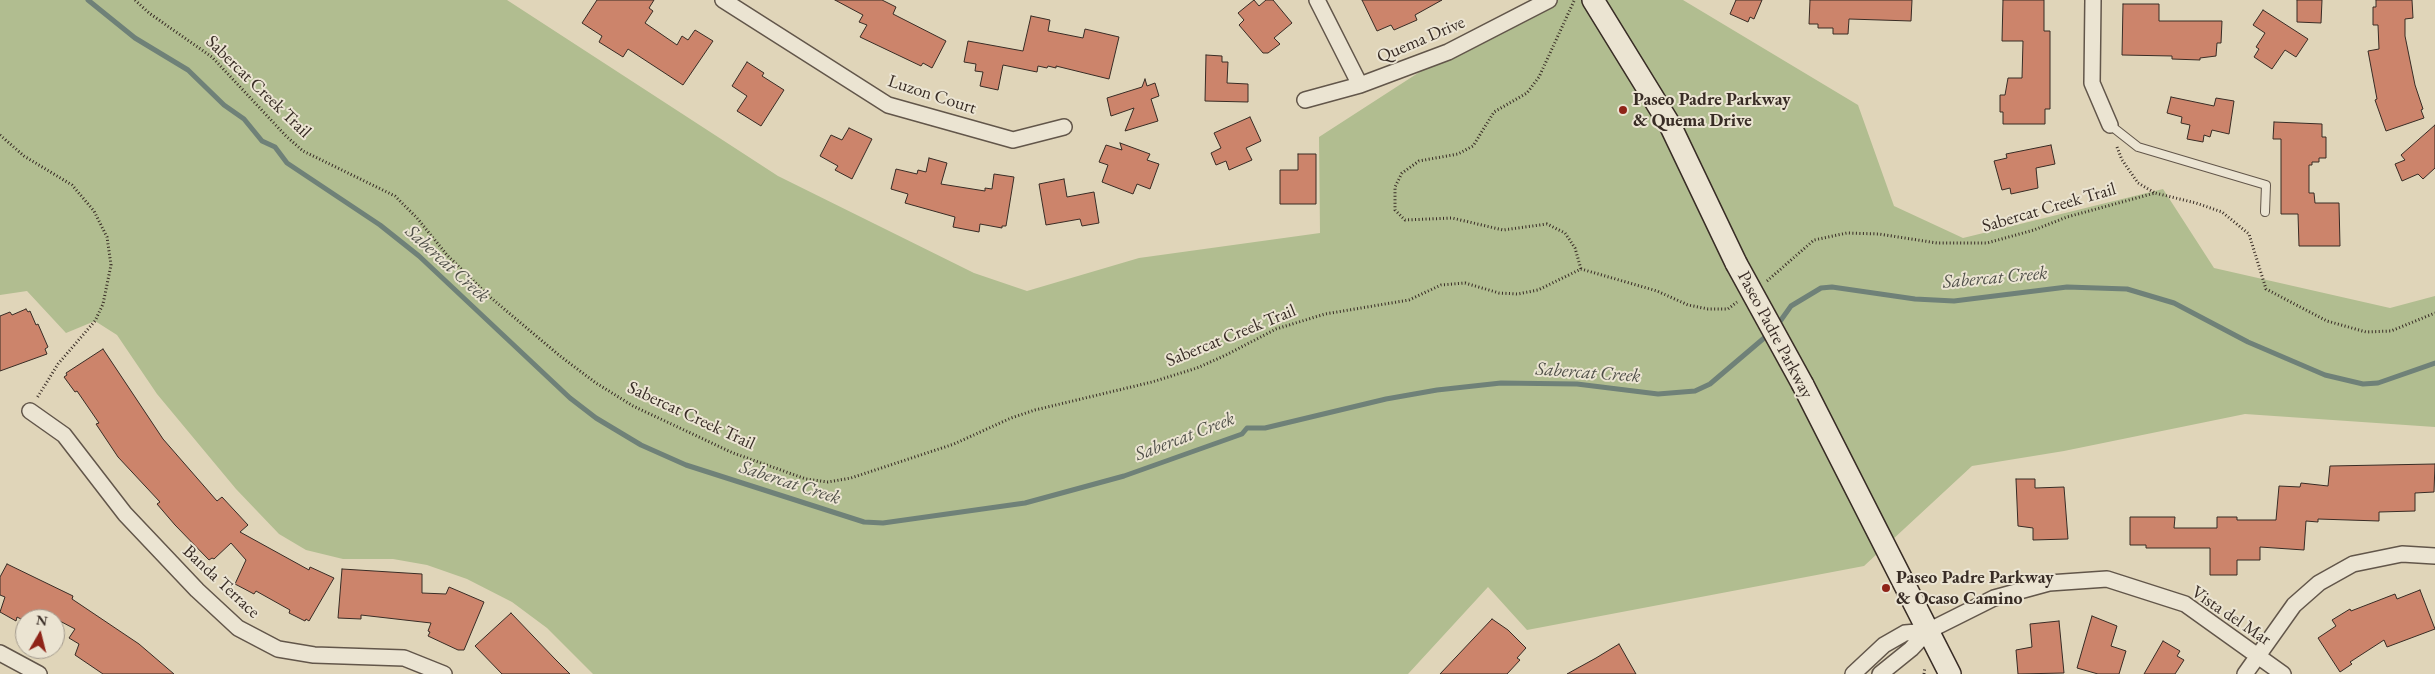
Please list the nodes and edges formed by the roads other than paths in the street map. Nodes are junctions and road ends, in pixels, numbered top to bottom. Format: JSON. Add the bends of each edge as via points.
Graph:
{"nodes":[{"id":1,"x":723,"y":0,"type":"edge"},
{"id":2,"x":1316,"y":0,"type":"edge"},
{"id":3,"x":1549,"y":0,"type":"edge"},
{"id":4,"x":1593,"y":0,"type":"edge"},
{"id":5,"x":2093,"y":0,"type":"edge"},
{"id":6,"x":1360,"y":85,"type":"junction"},
{"id":7,"x":1305,"y":100,"type":"dead end"},
{"id":8,"x":2110,"y":125,"type":"joint"},
{"id":9,"x":1064,"y":128,"type":"dead end"},
{"id":10,"x":2265,"y":212,"type":"dead end"},
{"id":11,"x":30,"y":411,"type":"road end"},
{"id":12,"x":2435,"y":556,"type":"edge"},
{"id":13,"x":1928,"y":631,"type":"junction"},
{"id":14,"x":0,"y":653,"type":"edge"},
{"id":15,"x":2258,"y":656,"type":"junction"},
{"id":16,"x":39,"y":674,"type":"edge"},
{"id":17,"x":444,"y":674,"type":"edge"},
{"id":18,"x":1853,"y":674,"type":"edge"},
{"id":19,"x":1880,"y":674,"type":"edge"},
{"id":20,"x":1950,"y":674,"type":"edge"},
{"id":21,"x":2245,"y":674,"type":"edge"},
{"id":22,"x":2283,"y":674,"type":"edge"}],
"edges":[{"from":1,"to":9,"type":"street","name":"Luzon Court","via":[[888,105],[1013,140]]},
{"from":2,"to":6,"type":"street"},
{"from":3,"to":6,"type":"street","name":"Quema Drive","via":[[1448,52]]},
{"from":4,"to":13,"type":"main road","name":"Paseo Padre Parkway","bridge":true,"via":[[1670,125],[1736,263],[1803,385]]},
{"from":5,"to":8,"type":"street","via":[[2092,83]]},
{"from":6,"to":7,"type":"street","name":"Quema Drive"},
{"from":8,"to":10,"type":"lane","via":[[2138,147],[2266,185]]},
{"from":11,"to":17,"type":"street","name":"Banda Terrace","via":[[64,435],[124,514],[238,628],[278,649],[314,655],[404,658]]},
{"from":12,"to":15,"type":"street","via":[[2402,554],[2353,564],[2319,583],[2294,605]]},
{"from":13,"to":15,"type":"street","name":"Vista del Mar","via":[[1994,598],[2049,582],[2107,579],[2185,604]]},
{"from":13,"to":18,"type":"street","via":[[1905,633],[1884,645]]},
{"from":13,"to":19,"type":"street"},
{"from":13,"to":20,"type":"main road","name":"Paseo Padre Parkway"},
{"from":14,"to":16,"type":"street"},
{"from":15,"to":21,"type":"street"},
{"from":15,"to":22,"type":"street","name":"Vista del Mar"}]}
